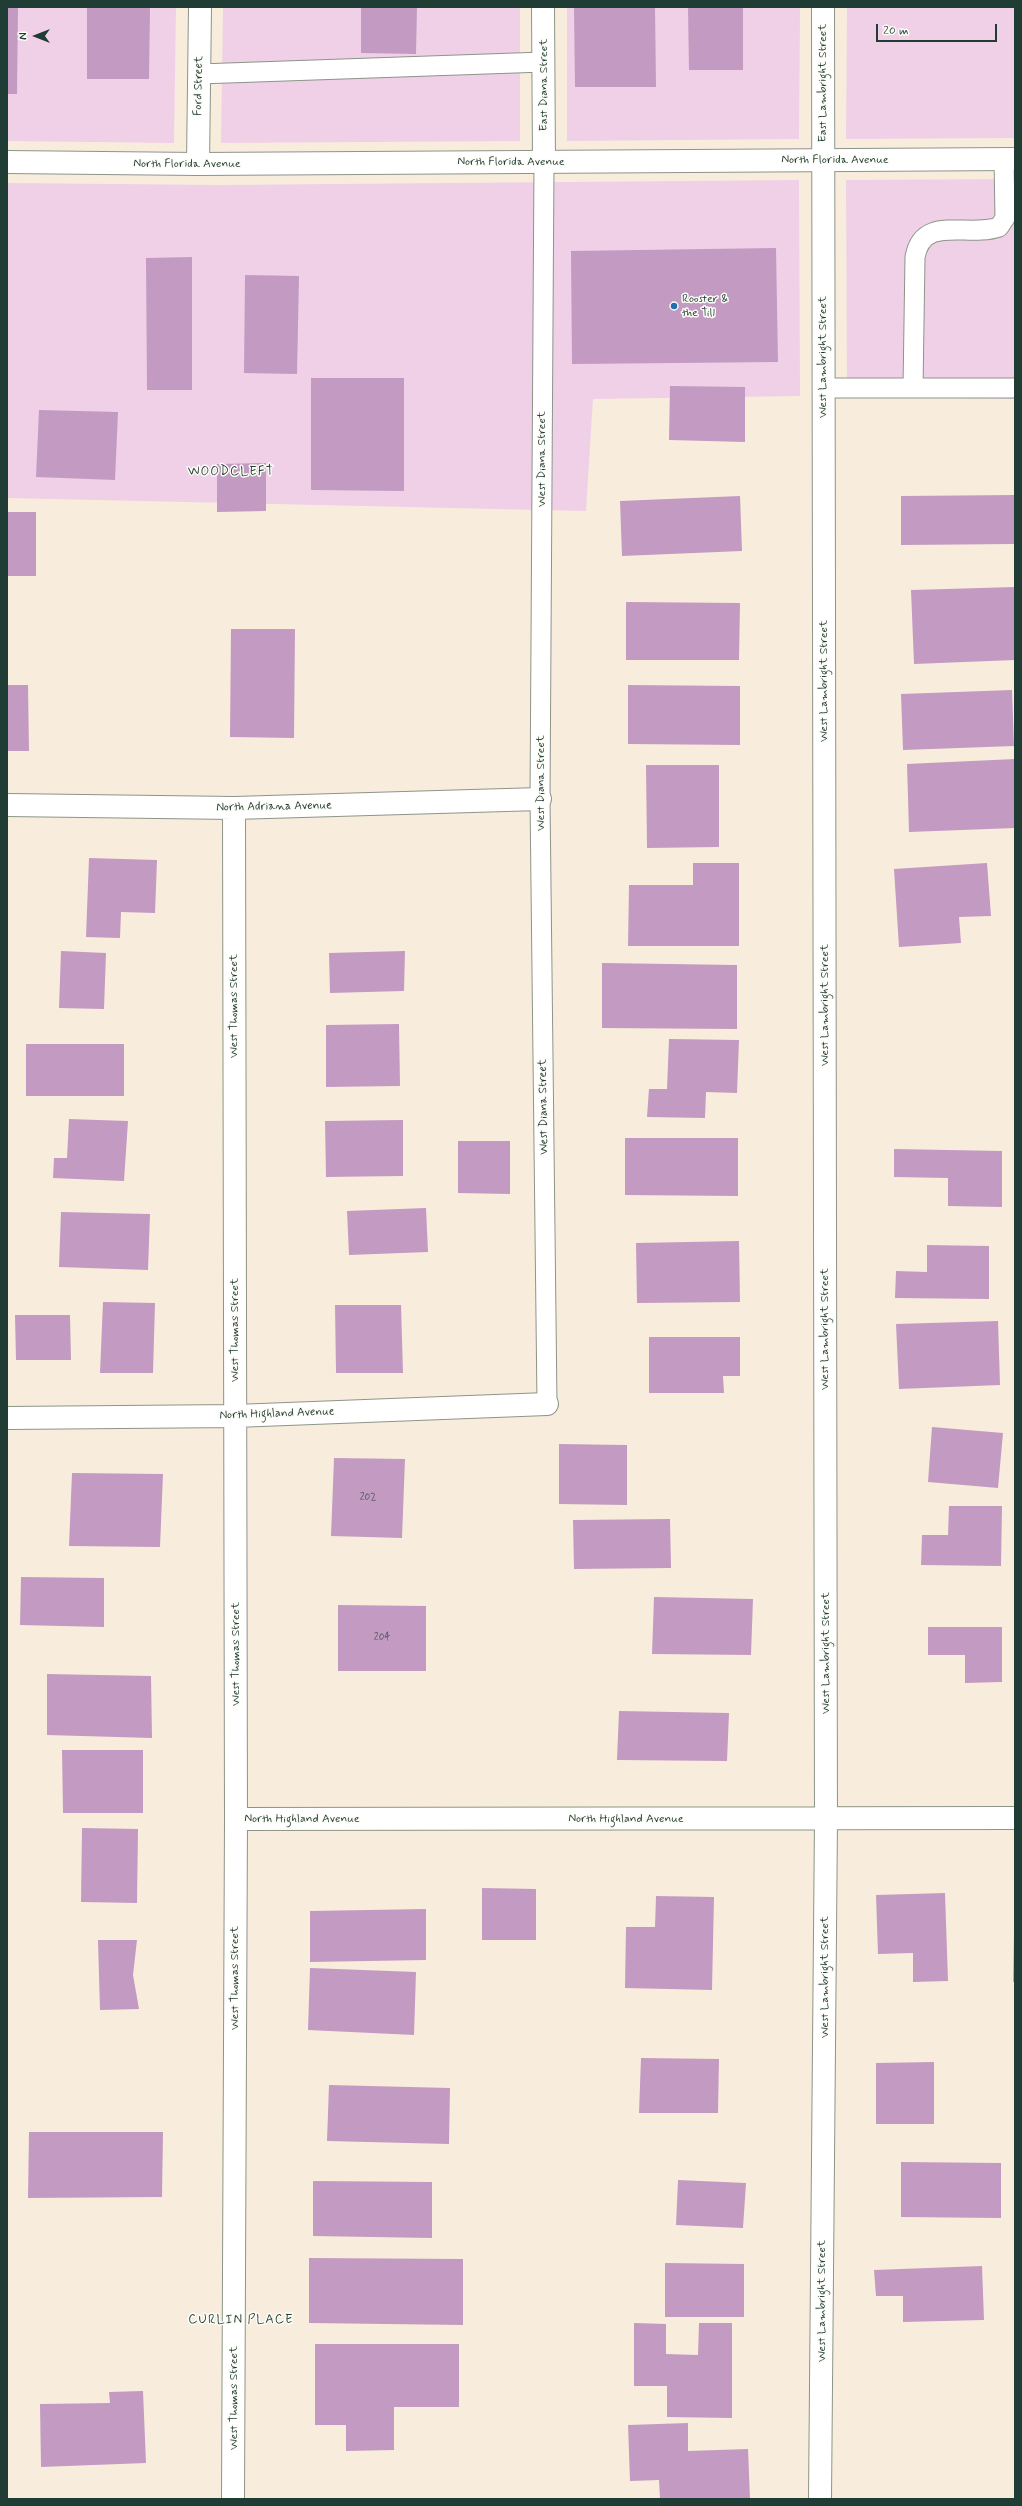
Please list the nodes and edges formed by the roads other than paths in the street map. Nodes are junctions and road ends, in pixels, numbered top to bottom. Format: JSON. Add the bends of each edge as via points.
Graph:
{"nodes":[{"id":1,"x":200,"y":7,"type":"edge"},
{"id":2,"x":543,"y":7,"type":"edge"},
{"id":3,"x":823,"y":7,"type":"edge"},
{"id":4,"x":544,"y":62,"type":"junction"},
{"id":5,"x":199,"y":74,"type":"junction"},
{"id":6,"x":823,"y":159,"type":"junction"},
{"id":7,"x":1010,"y":159,"type":"edge"},
{"id":8,"x":7,"y":162,"type":"edge"},
{"id":9,"x":544,"y":162,"type":"junction"},
{"id":10,"x":198,"y":164,"type":"junction"},
{"id":11,"x":823,"y":388,"type":"junction"},
{"id":12,"x":913,"y":388,"type":"junction"},
{"id":13,"x":1015,"y":388,"type":"edge"},
{"id":14,"x":540,"y":799,"type":"junction"},
{"id":15,"x":7,"y":805,"type":"edge"},
{"id":16,"x":234,"y":808,"type":"junction"},
{"id":17,"x":547,"y":1404,"type":"joint"},
{"id":18,"x":235,"y":1416,"type":"junction"},
{"id":19,"x":7,"y":1418,"type":"edge"},
{"id":20,"x":1015,"y":1818,"type":"edge"},
{"id":21,"x":236,"y":1819,"type":"junction"},
{"id":22,"x":826,"y":1819,"type":"junction"},
{"id":23,"x":233,"y":2499,"type":"edge"},
{"id":24,"x":820,"y":2499,"type":"edge"}],
"edges":[{"from":1,"to":5,"type":"street","name":"Ford Street"},
{"from":2,"to":4,"type":"street","name":"East Diana Street"},
{"from":3,"to":6,"type":"street","name":"East Lambright Street"},
{"from":4,"to":5,"type":"lane"},
{"from":4,"to":9,"type":"street","name":"East Diana Street"},
{"from":5,"to":10,"type":"street","name":"Ford Street"},
{"from":6,"to":7,"type":"street","name":"North Florida Avenue"},
{"from":6,"to":9,"type":"street","name":"North Florida Avenue"},
{"from":6,"to":11,"type":"street","name":"West Lambright Street"},
{"from":7,"to":12,"type":"lane","via":[[1005,218],[1000,227],[987,232],[936,231],[927,233],[918,243],[915,257]]},
{"from":8,"to":10,"type":"street","name":"North Florida Avenue"},
{"from":9,"to":10,"type":"street","name":"North Florida Avenue"},
{"from":9,"to":14,"type":"lane","name":"West Diana Street"},
{"from":11,"to":12,"type":"lane"},
{"from":11,"to":22,"type":"street","name":"West Lambright Street"},
{"from":12,"to":13,"type":"lane"},
{"from":14,"to":16,"type":"street","name":"North Adriana Avenue"},
{"from":14,"to":17,"type":"lane","name":"West Diana Street"},
{"from":15,"to":16,"type":"street","name":"North Adriana Avenue"},
{"from":16,"to":18,"type":"street","name":"West Thomas Street"},
{"from":17,"to":18,"type":"street","name":"North Highland Avenue"},
{"from":18,"to":19,"type":"street","name":"North Highland Avenue"},
{"from":18,"to":21,"type":"street","name":"West Thomas Street"},
{"from":20,"to":22,"type":"street","name":"North Highland Avenue"},
{"from":21,"to":22,"type":"street","name":"North Highland Avenue"},
{"from":21,"to":23,"type":"street","name":"West Thomas Street"},
{"from":22,"to":24,"type":"street","name":"West Lambright Street"}]}
